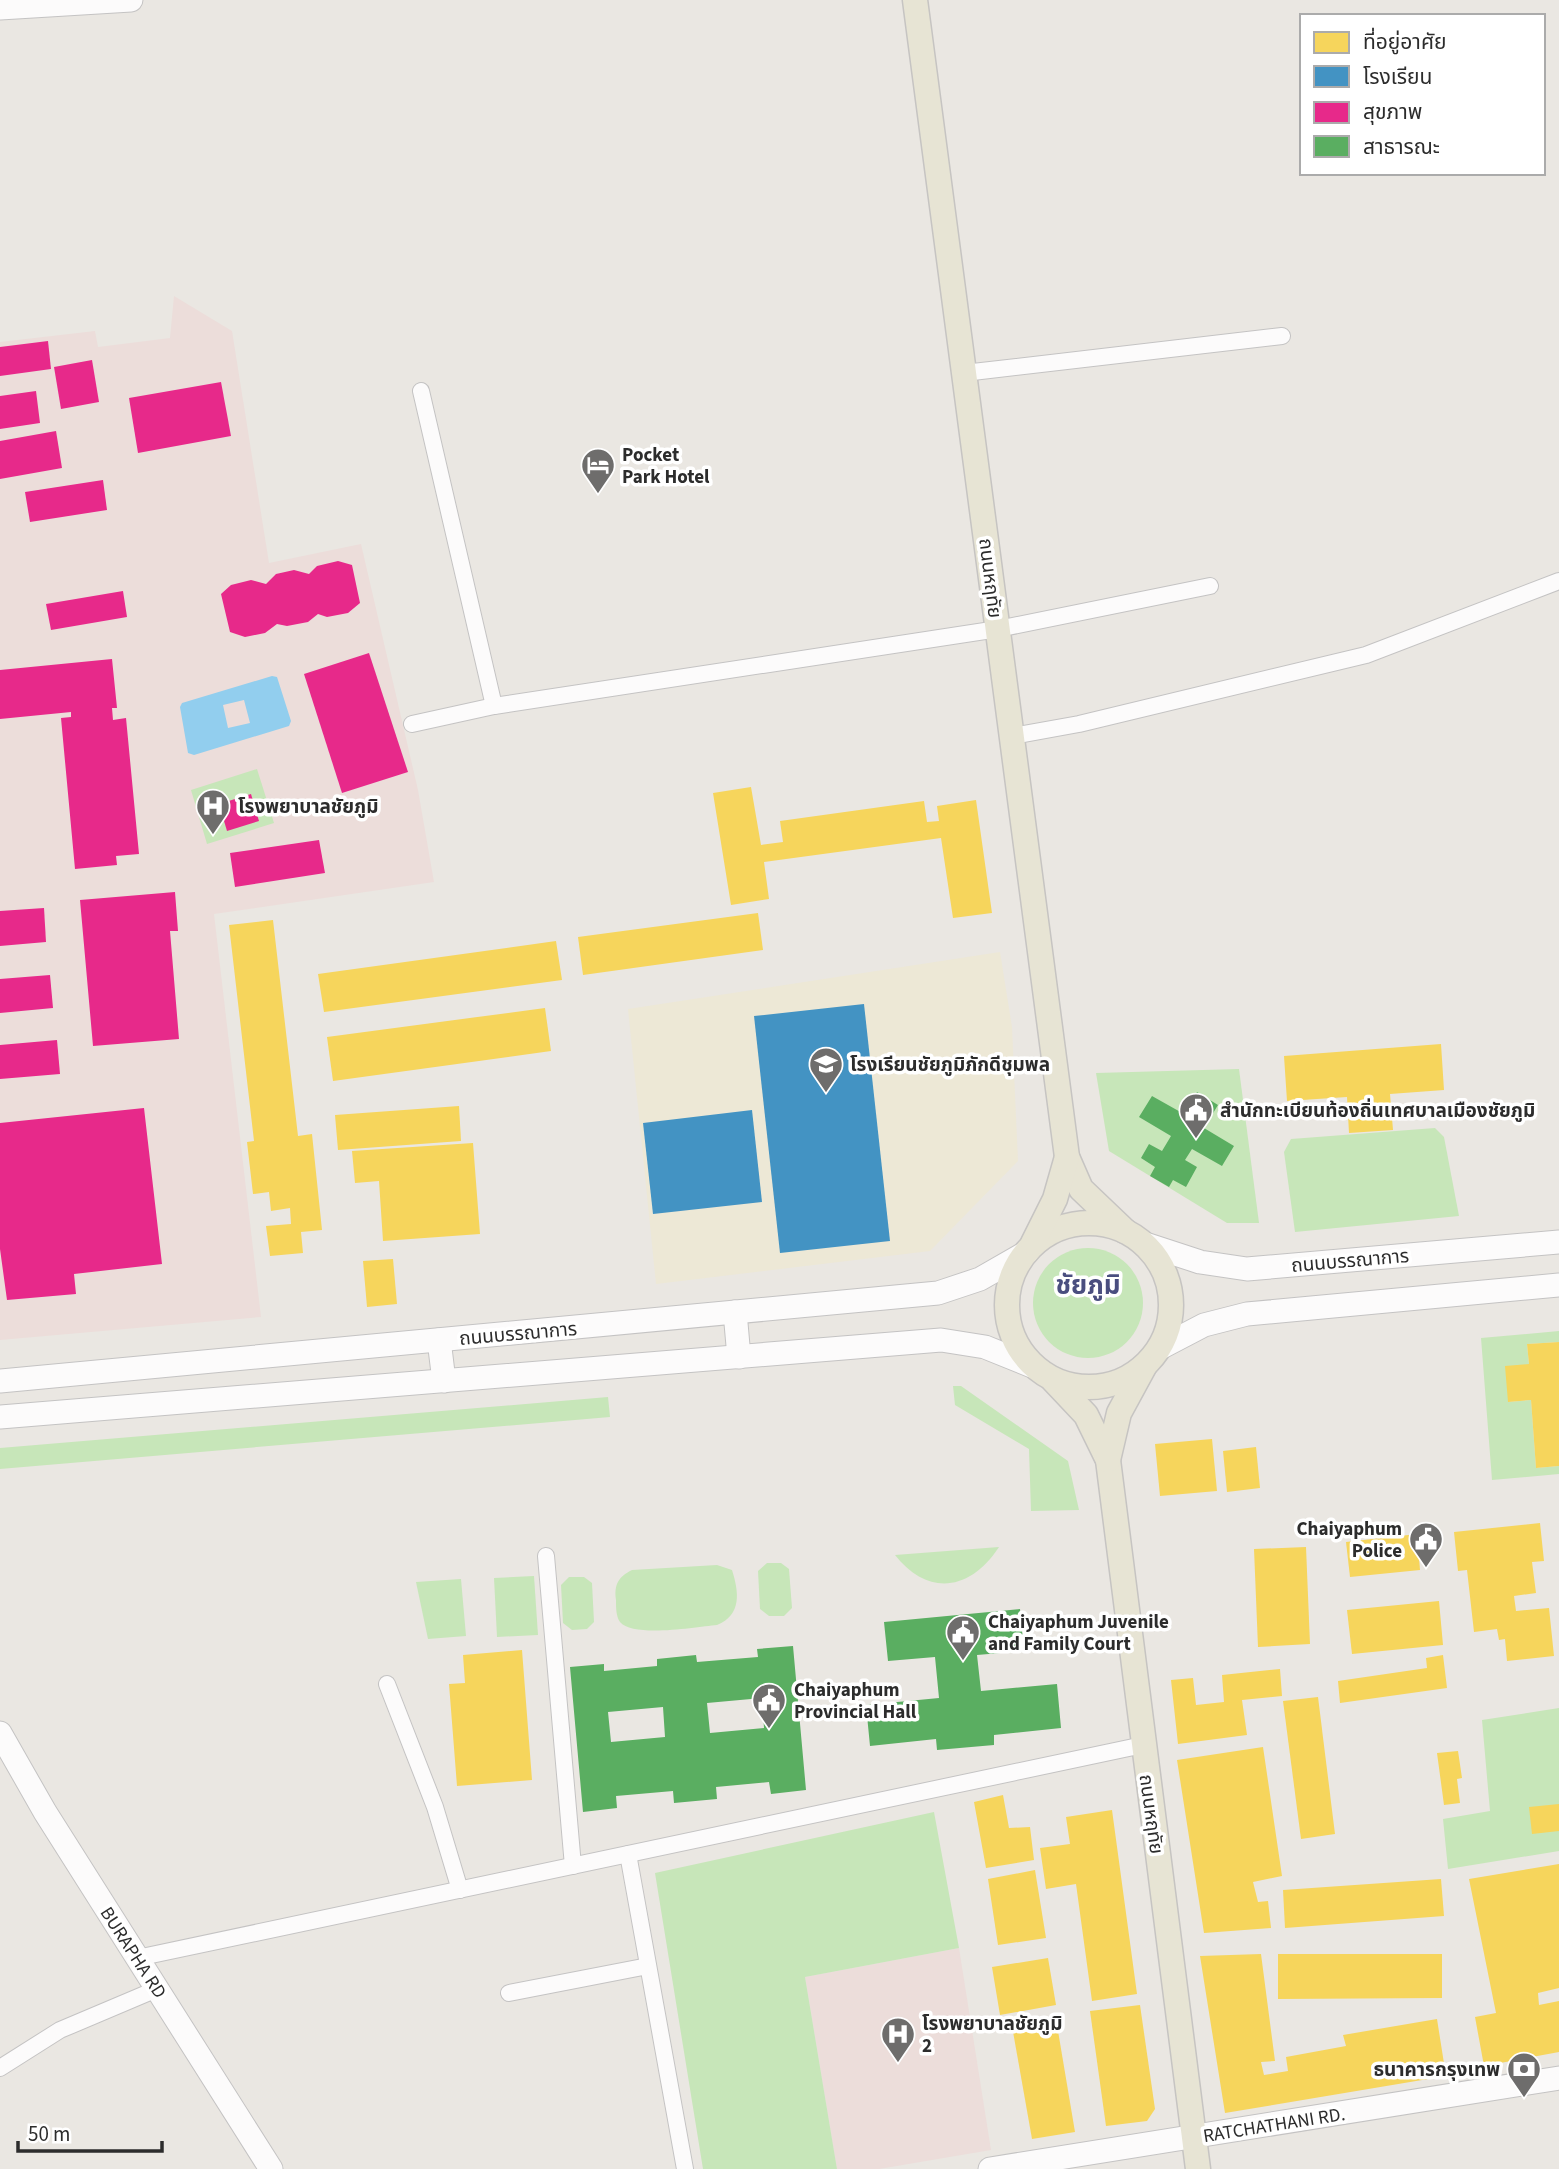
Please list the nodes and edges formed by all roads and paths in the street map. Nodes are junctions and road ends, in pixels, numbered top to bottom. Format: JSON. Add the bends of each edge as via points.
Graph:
{"nodes":[{"id":1,"x":118,"y":0,"type":"edge"},
{"id":2,"x":915,"y":0,"type":"edge"},
{"id":3,"x":0,"y":8,"type":"edge"},
{"id":4,"x":1282,"y":336,"type":"dead end"},
{"id":5,"x":964,"y":373,"type":"junction"},
{"id":6,"x":421,"y":391,"type":"dead end"},
{"id":7,"x":1559,"y":581,"type":"edge"},
{"id":8,"x":1210,"y":586,"type":"dead end"},
{"id":9,"x":998,"y":629,"type":"junction"},
{"id":10,"x":494,"y":706,"type":"junction"},
{"id":11,"x":412,"y":724,"type":"dead end"},
{"id":12,"x":1012,"y":736,"type":"junction"},
{"id":13,"x":1067,"y":1157,"type":"junction"},
{"id":14,"x":1135,"y":1238,"type":"junction"},
{"id":15,"x":1559,"y":1242,"type":"edge"},
{"id":16,"x":1029,"y":1249,"type":"junction"},
{"id":17,"x":1559,"y":1285,"type":"edge"},
{"id":18,"x":735,"y":1312,"type":"junction"},
{"id":19,"x":439,"y":1340,"type":"junction"},
{"id":20,"x":739,"y":1357,"type":"junction"},
{"id":21,"x":1152,"y":1357,"type":"junction"},
{"id":22,"x":1032,"y":1366,"type":"junction"},
{"id":23,"x":74,"y":1374,"type":"junction"},
{"id":24,"x":1053,"y":1380,"type":"junction"},
{"id":25,"x":0,"y":1381,"type":"edge"},
{"id":26,"x":444,"y":1381,"type":"junction"},
{"id":27,"x":78,"y":1410,"type":"junction"},
{"id":28,"x":4,"y":1417,"type":"edge"},
{"id":29,"x":1108,"y":1460,"type":"junction"},
{"id":30,"x":545,"y":1556,"type":"dead end"},
{"id":31,"x":387,"y":1684,"type":"dead end"},
{"id":32,"x":0,"y":1733,"type":"edge"},
{"id":33,"x":1143,"y":1745,"type":"junction"},
{"id":34,"x":628,"y":1854,"type":"junction"},
{"id":35,"x":573,"y":1866,"type":"junction"},
{"id":36,"x":460,"y":1890,"type":"junction"},
{"id":37,"x":137,"y":1958,"type":"junction"},
{"id":38,"x":648,"y":1966,"type":"junction"},
{"id":39,"x":157,"y":1989,"type":"junction"},
{"id":40,"x":509,"y":1993,"type":"dead end"},
{"id":41,"x":0,"y":2068,"type":"edge"},
{"id":42,"x":1559,"y":2078,"type":"edge"},
{"id":43,"x":1195,"y":2137,"type":"junction"},
{"id":44,"x":1043,"y":2165,"type":"edge"},
{"id":45,"x":271,"y":2169,"type":"edge"},
{"id":46,"x":685,"y":2169,"type":"edge"},
{"id":47,"x":990,"y":2169,"type":"edge"},
{"id":48,"x":1198,"y":2169,"type":"edge"}],
"edges":[{"from":1,"to":3,"type":"street"},
{"from":2,"to":5,"type":"main road","name":"ถนนหฤทัย"},
{"from":4,"to":5,"type":"street"},
{"from":5,"to":9,"type":"main road","name":"ถนนหฤทัย"},
{"from":6,"to":10,"type":"street"},
{"from":7,"to":12,"type":"street","via":[[1366,655]]},
{"from":8,"to":9,"type":"street"},
{"from":9,"to":10,"type":"street"},
{"from":9,"to":12,"type":"main road","name":"ถนนหฤทัย"},
{"from":10,"to":11,"type":"street"},
{"from":12,"to":13,"type":"main road","name":"ถนนหฤทัย"},
{"from":13,"to":14,"type":"main road","name":"ถนนหฤทัย","via":[[1081,1189]]},
{"from":13,"to":16,"type":"main road","name":"ถนนหฤทัย","via":[[1055,1199]]},
{"from":14,"to":15,"type":"street","name":"ถนนบรรณาการ","via":[[1200,1262],[1247,1269]]},
{"from":14,"to":16,"type":"main road","via":[[1103,1224],[1080,1223],[1054,1230]]},
{"from":14,"to":21,"type":"main road","via":[[1160,1262],[1169,1282],[1169,1325]]},
{"from":16,"to":18,"type":"street","name":"ถนนบรรณาการ","via":[[980,1279],[938,1293]]},
{"from":16,"to":22,"type":"main road","via":[[1016,1266],[1007,1292],[1007,1319],[1016,1344]]},
{"from":17,"to":21,"type":"street","via":[[1247,1314],[1203,1325]]},
{"from":18,"to":19,"type":"street","name":"ถนนบรรณาการ"},
{"from":18,"to":20,"type":"street"},
{"from":19,"to":23,"type":"street","name":"ถนนบรรณาการ"},
{"from":19,"to":26,"type":"street"},
{"from":20,"to":22,"type":"street","via":[[941,1340],[985,1347]]},
{"from":20,"to":26,"type":"street"},
{"from":21,"to":24,"type":"main road","via":[[1125,1380],[1102,1387],[1077,1387]]},
{"from":21,"to":29,"type":"main road","name":"ถนนหฤทัย","via":[[1119,1413]]},
{"from":22,"to":24,"type":"main road"},
{"from":23,"to":25,"type":"street","name":"ถนนบรรณาการ"},
{"from":23,"to":27,"type":"street"},
{"from":24,"to":29,"type":"main road","name":"ถนนหฤทัย","via":[[1086,1415]]},
{"from":26,"to":27,"type":"street"},
{"from":27,"to":28,"type":"street"},
{"from":29,"to":33,"type":"main road","name":"ถนนหฤทัย"},
{"from":30,"to":35,"type":"street"},
{"from":31,"to":36,"type":"street","via":[[435,1807]]},
{"from":32,"to":37,"type":"street","name":"BURAPHA RD"},
{"from":33,"to":34,"type":"street"},
{"from":33,"to":43,"type":"main road","name":"ถนนหฤทัย"},
{"from":34,"to":35,"type":"street"},
{"from":34,"to":38,"type":"street"},
{"from":35,"to":36,"type":"street"},
{"from":36,"to":37,"type":"street"},
{"from":37,"to":39,"type":"street","name":"BURAPHA RD"},
{"from":38,"to":40,"type":"street"},
{"from":38,"to":46,"type":"street"},
{"from":39,"to":41,"type":"street","via":[[60,2031]]},
{"from":39,"to":45,"type":"street","name":"BURAPHA RD"},
{"from":42,"to":43,"type":"street","name":"RATCHATHANI RD."},
{"from":43,"to":44,"type":"street","name":"RATCHATHANI RD."},
{"from":43,"to":48,"type":"main road","name":"ถนนหฤทัย"},
{"from":44,"to":47,"type":"street","name":"RATCHATHANI RD."}]}
